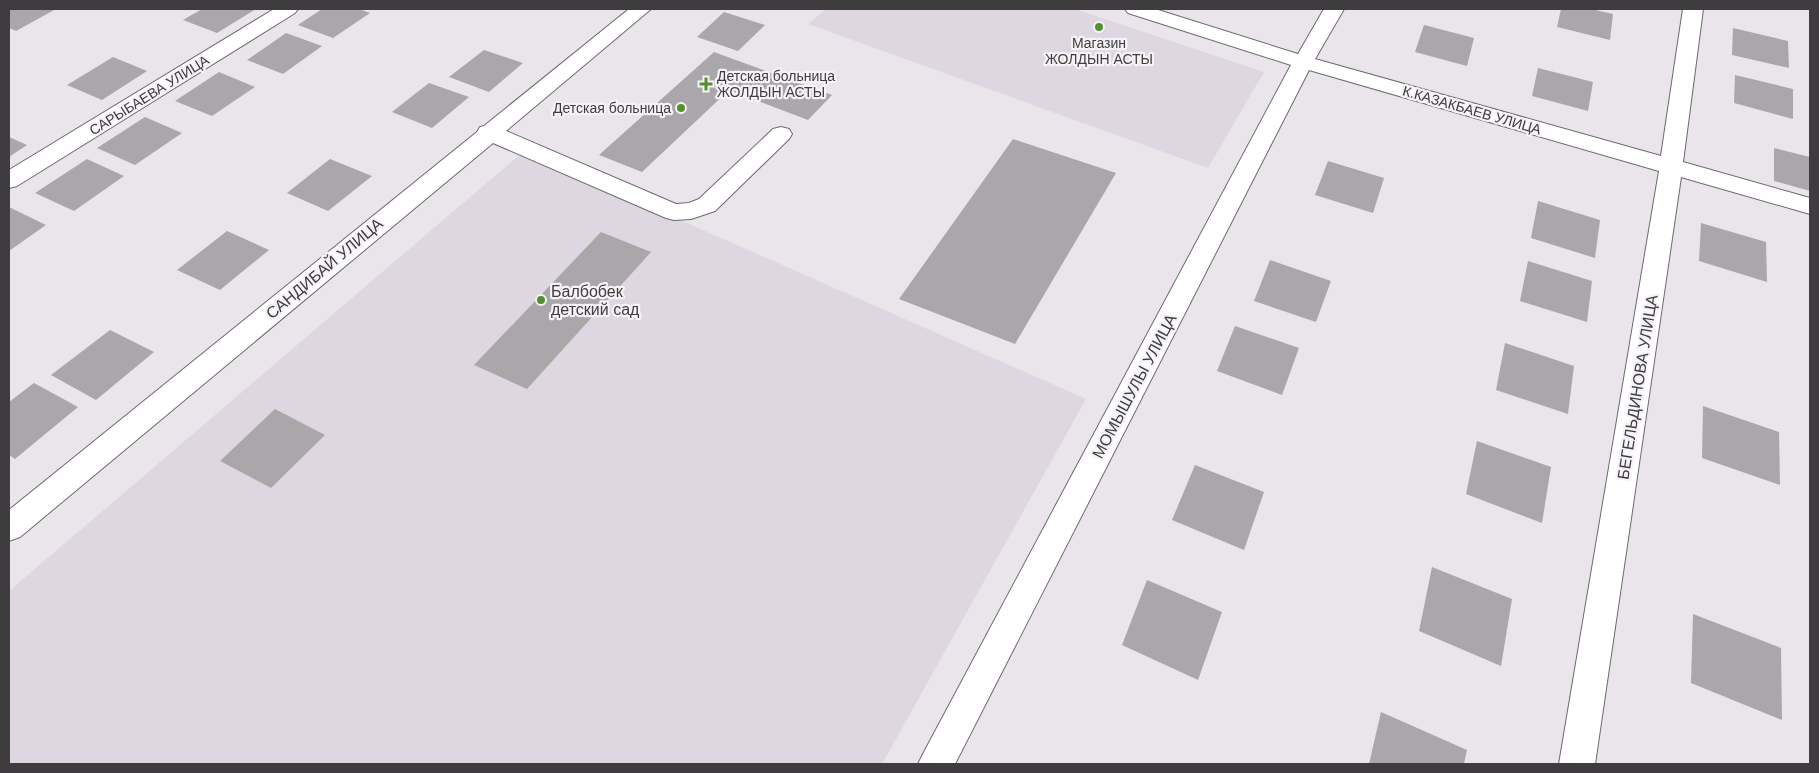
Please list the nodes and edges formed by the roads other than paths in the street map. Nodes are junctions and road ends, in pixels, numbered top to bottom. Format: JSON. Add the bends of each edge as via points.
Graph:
{"nodes":[{"id":1,"x":288,"y":9,"type":"edge"},
{"id":2,"x":641,"y":9,"type":"edge"},
{"id":3,"x":1135,"y":9,"type":"edge"},
{"id":4,"x":1334,"y":9,"type":"edge"},
{"id":5,"x":1693,"y":9,"type":"edge"},
{"id":6,"x":1303,"y":62,"type":"junction"},
{"id":7,"x":488,"y":132,"type":"junction"},
{"id":8,"x":781,"y":134,"type":"dead end"},
{"id":9,"x":1671,"y":167,"type":"junction"},
{"id":10,"x":9,"y":180,"type":"edge"},
{"id":11,"x":1810,"y":206,"type":"edge"},
{"id":12,"x":9,"y":528,"type":"edge"},
{"id":13,"x":936,"y":764,"type":"edge"},
{"id":14,"x":1577,"y":764,"type":"edge"}],
"edges":[{"from":1,"to":10,"type":"street","name":"САРЫБАЕВА УЛИЦА"},
{"from":2,"to":7,"type":"street","name":"САНДИБАЙ УЛИЦА"},
{"from":3,"to":6,"type":"street","name":"К.КАЗАКБАЕВ УЛИЦА"},
{"from":4,"to":6,"type":"street","name":"МОМЫШУЛЫ УЛИЦА"},
{"from":5,"to":9,"type":"street","name":"БЕГЕЛЬДИНОВА УЛИЦА"},
{"from":6,"to":9,"type":"street","name":"К.КАЗАКБАЕВ УЛИЦА"},
{"from":6,"to":13,"type":"street","name":"МОМЫШУЛЫ УЛИЦА"},
{"from":7,"to":8,"type":"street","via":[[674,212],[707,206]]},
{"from":7,"to":12,"type":"street","name":"САНДИБАЙ УЛИЦА"},
{"from":9,"to":11,"type":"street","name":"К.КАЗАКБАЕВ УЛИЦА"},
{"from":9,"to":14,"type":"street","name":"БЕГЕЛЬДИНОВА УЛИЦА"}]}
